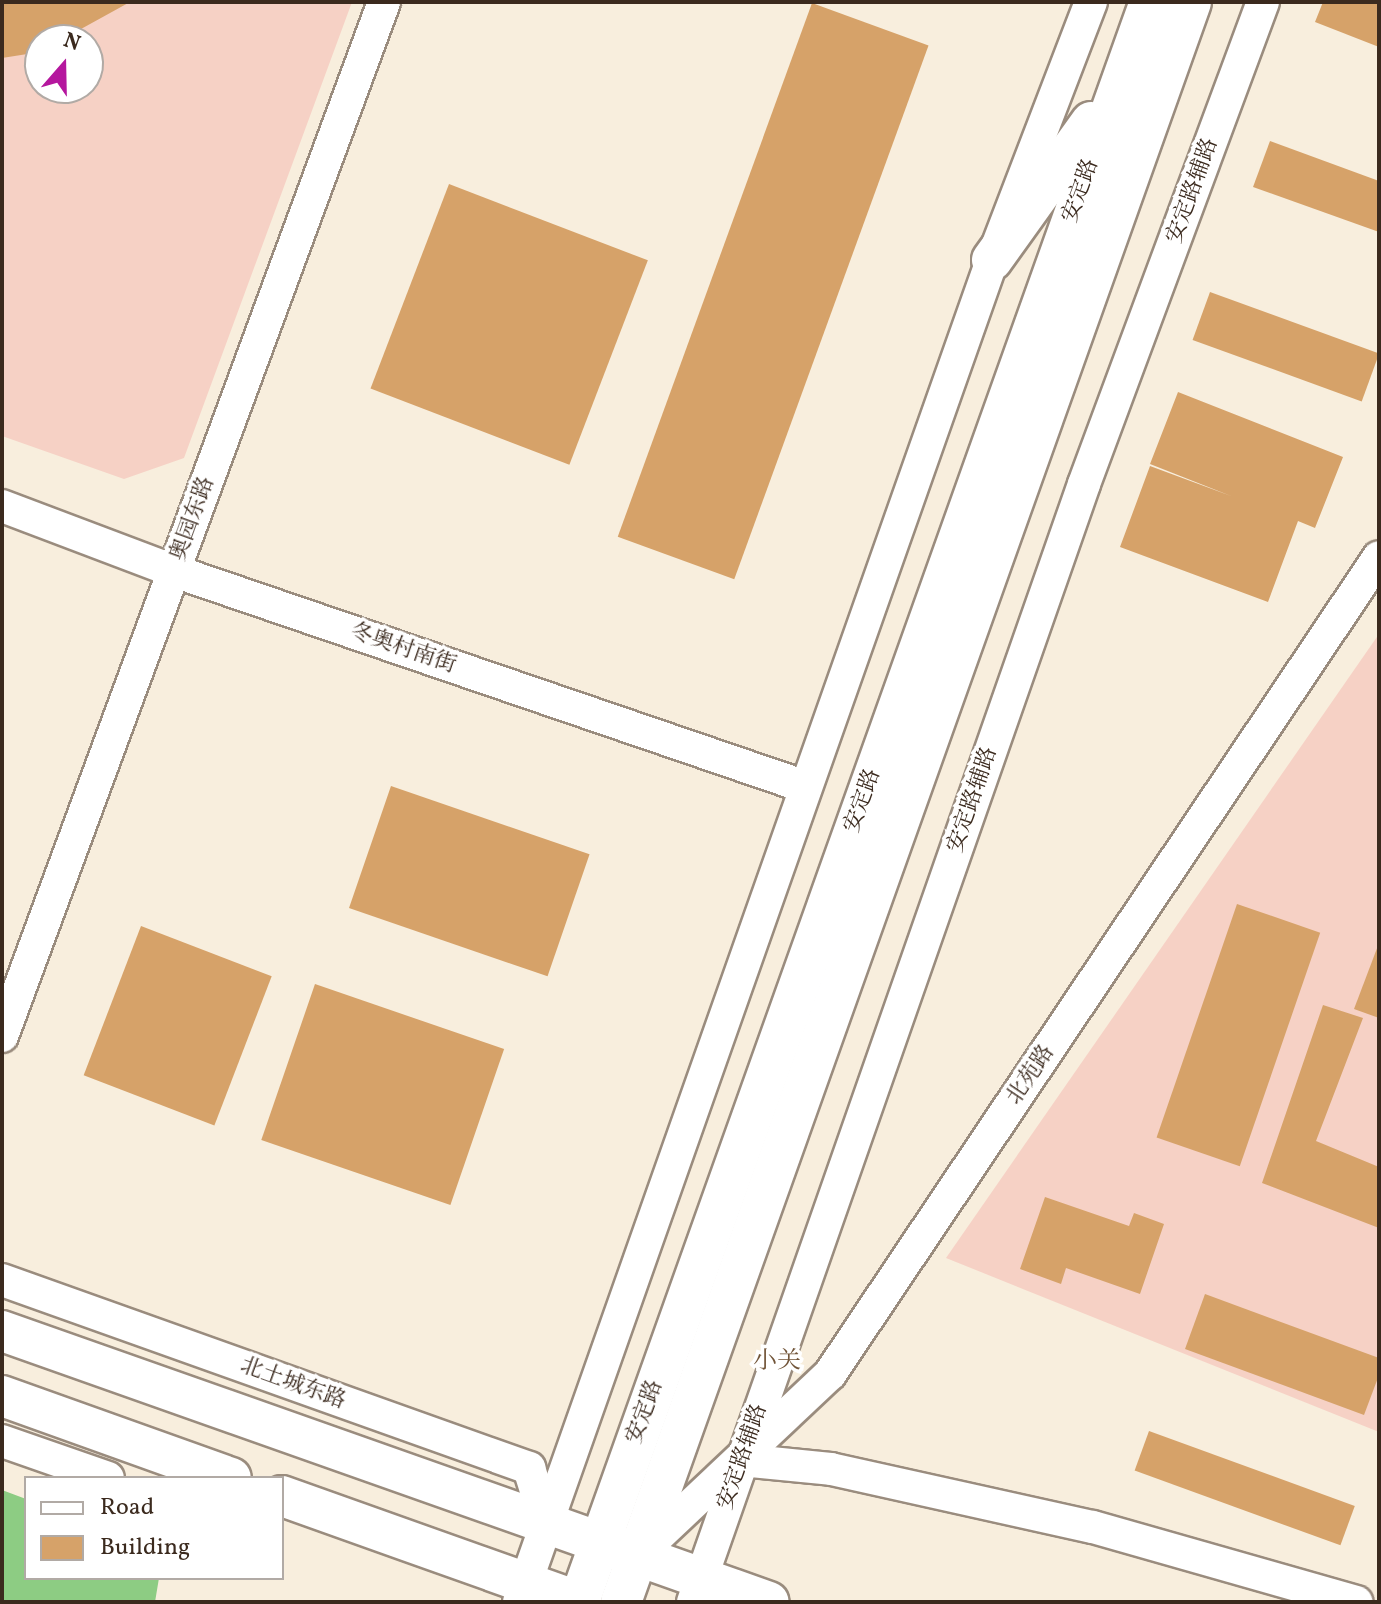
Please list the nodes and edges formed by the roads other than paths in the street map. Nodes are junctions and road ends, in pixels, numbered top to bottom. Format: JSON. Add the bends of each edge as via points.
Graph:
{"nodes":[{"id":1,"x":384,"y":2,"type":"edge"},
{"id":2,"x":1091,"y":2,"type":"edge"},
{"id":3,"x":1150,"y":2,"type":"edge"},
{"id":4,"x":1191,"y":2,"type":"edge"},
{"id":5,"x":1263,"y":2,"type":"edge"},
{"id":6,"x":1119,"y":83,"type":"junction"},
{"id":7,"x":992,"y":260,"type":"junction"},
{"id":8,"x":2,"y":506,"type":"edge"},
{"id":9,"x":1379,"y":557,"type":"edge"},
{"id":10,"x":174,"y":571,"type":"junction"},
{"id":11,"x":806,"y":787,"type":"junction"},
{"id":12,"x":2,"y":1036,"type":"edge"},
{"id":13,"x":2,"y":1280,"type":"edge"},
{"id":14,"x":2,"y":1331,"type":"edge"},
{"id":15,"x":2,"y":1396,"type":"edge"},
{"id":16,"x":2,"y":1441,"type":"edge"},
{"id":17,"x":741,"y":1460,"type":"junction"},
{"id":18,"x":102,"y":1476,"type":"edge"},
{"id":19,"x":225,"y":1476,"type":"edge"},
{"id":20,"x":284,"y":1497,"type":"edge"},
{"id":21,"x":546,"y":1523,"type":"junction"},
{"id":22,"x":598,"y":1542,"type":"junction"},
{"id":23,"x":638,"y":1555,"type":"junction"},
{"id":24,"x":698,"y":1590,"type":"edge"},
{"id":25,"x":522,"y":1592,"type":"edge"},
{"id":26,"x":579,"y":1602,"type":"edge"},
{"id":27,"x":621,"y":1602,"type":"edge"},
{"id":28,"x":769,"y":1602,"type":"edge"},
{"id":29,"x":1357,"y":1602,"type":"edge"}],
"edges":[{"from":1,"to":10,"type":"street","name":"奥园东路"},
{"from":2,"to":7,"type":"street"},
{"from":3,"to":6,"type":"main road","name":"安定路"},
{"from":4,"to":23,"type":"main road","name":"安定路"},
{"from":5,"to":17,"type":"street","name":"安定路辅路","via":[[1084,484]]},
{"from":6,"to":7,"type":"main road"},
{"from":6,"to":22,"type":"main road","name":"安定路"},
{"from":7,"to":11,"type":"street"},
{"from":8,"to":10,"type":"street","name":"冬奥村南街"},
{"from":9,"to":17,"type":"street","name":"北苑路","via":[[830,1374]]},
{"from":10,"to":11,"type":"street","name":"冬奥村南街"},
{"from":10,"to":12,"type":"street","name":"奥园东路"},
{"from":11,"to":21,"type":"street"},
{"from":13,"to":21,"type":"street","name":"北土城东路","via":[[529,1468]]},
{"from":14,"to":21,"type":"main road"},
{"from":15,"to":19,"type":"main road"},
{"from":16,"to":18,"type":"street"},
{"from":17,"to":23,"type":"street","name":"北苑路"},
{"from":17,"to":24,"type":"street","name":"安定路辅路"},
{"from":17,"to":29,"type":"street","via":[[831,1469],[1093,1527]]},
{"from":20,"to":25,"type":"main road"},
{"from":21,"to":22,"type":"main road"},
{"from":21,"to":25,"type":"street"},
{"from":22,"to":23,"type":"main road"},
{"from":22,"to":26,"type":"main road","name":"安定路"},
{"from":23,"to":24,"type":"main road"},
{"from":23,"to":27,"type":"main road","name":"安定路"},
{"from":24,"to":28,"type":"main road"},
{"from":25,"to":26,"type":"main road"}]}
